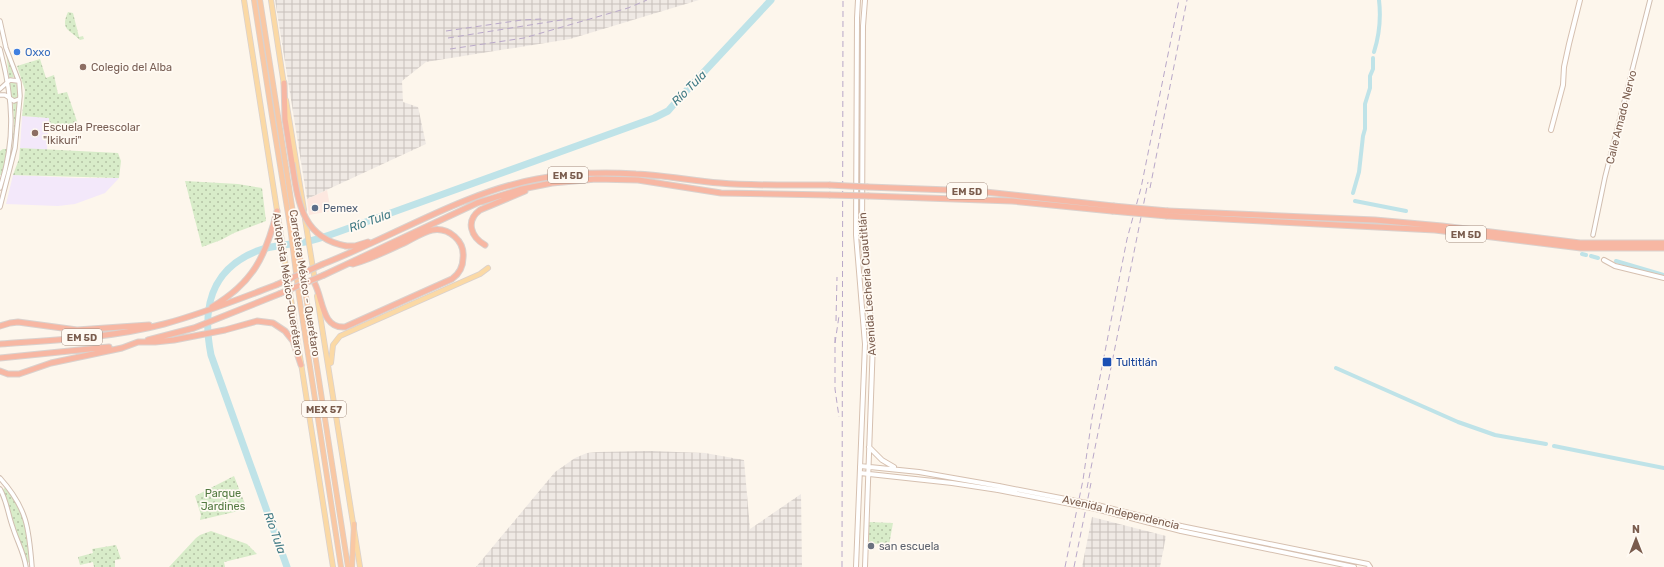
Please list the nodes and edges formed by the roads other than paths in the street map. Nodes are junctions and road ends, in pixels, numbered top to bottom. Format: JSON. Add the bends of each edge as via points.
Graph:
{"nodes":[{"id":1,"x":244,"y":0,"type":"edge"},
{"id":2,"x":254,"y":0,"type":"edge"},
{"id":3,"x":260,"y":0,"type":"edge"},
{"id":4,"x":271,"y":0,"type":"edge"},
{"id":5,"x":858,"y":0,"type":"edge"},
{"id":6,"x":865,"y":0,"type":"edge"},
{"id":7,"x":1580,"y":0,"type":"edge"},
{"id":8,"x":1650,"y":0,"type":"edge"},
{"id":9,"x":0,"y":21,"type":"edge"},
{"id":10,"x":0,"y":49,"type":"edge"},
{"id":11,"x":18,"y":81,"type":"junction"},
{"id":12,"x":284,"y":83,"type":"junction"},
{"id":13,"x":7,"y":84,"type":"junction"},
{"id":14,"x":0,"y":89,"type":"edge"},
{"id":15,"x":0,"y":95,"type":"edge"},
{"id":16,"x":9,"y":98,"type":"junction"},
{"id":17,"x":20,"y":99,"type":"junction"},
{"id":18,"x":1551,"y":130,"type":"dead end"},
{"id":19,"x":565,"y":181,"type":"junction"},
{"id":20,"x":0,"y":188,"type":"edge"},
{"id":21,"x":1065,"y":203,"type":"junction"},
{"id":22,"x":0,"y":207,"type":"edge"},
{"id":23,"x":277,"y":211,"type":"junction"},
{"id":24,"x":293,"y":226,"type":"junction"},
{"id":25,"x":1593,"y":235,"type":"dead end"},
{"id":26,"x":379,"y":240,"type":"junction"},
{"id":27,"x":1664,"y":243,"type":"edge"},
{"id":28,"x":485,"y":245,"type":"dead end"},
{"id":29,"x":1611,"y":246,"type":"junction"},
{"id":30,"x":462,"y":247,"type":"junction"},
{"id":31,"x":1664,"y":248,"type":"edge"},
{"id":32,"x":1604,"y":260,"type":"dead end"},
{"id":33,"x":463,"y":263,"type":"junction"},
{"id":34,"x":342,"y":267,"type":"junction"},
{"id":35,"x":488,"y":268,"type":"dead end"},
{"id":36,"x":1664,"y":278,"type":"edge"},
{"id":37,"x":316,"y":284,"type":"junction"},
{"id":38,"x":205,"y":312,"type":"junction"},
{"id":39,"x":164,"y":324,"type":"junction"},
{"id":40,"x":0,"y":326,"type":"edge"},
{"id":41,"x":138,"y":342,"type":"junction"},
{"id":42,"x":0,"y":344,"type":"edge"},
{"id":43,"x":0,"y":358,"type":"edge"},
{"id":44,"x":301,"y":365,"type":"junction"},
{"id":45,"x":0,"y":371,"type":"edge"},
{"id":46,"x":330,"y":376,"type":"junction"},
{"id":47,"x":870,"y":447,"type":"junction"},
{"id":48,"x":860,"y":466,"type":"junction"},
{"id":49,"x":869,"y":466,"type":"junction"},
{"id":50,"x":898,"y":469,"type":"junction"},
{"id":51,"x":860,"y":474,"type":"junction"},
{"id":52,"x":868,"y":474,"type":"junction"},
{"id":53,"x":0,"y":478,"type":"edge"},
{"id":54,"x":7,"y":486,"type":"junction"},
{"id":55,"x":999,"y":488,"type":"junction"},
{"id":56,"x":0,"y":489,"type":"edge"},
{"id":57,"x":354,"y":524,"type":"junction"},
{"id":58,"x":1181,"y":528,"type":"junction"},
{"id":59,"x":26,"y":567,"type":"edge"},
{"id":60,"x":32,"y":567,"type":"edge"},
{"id":61,"x":333,"y":567,"type":"edge"},
{"id":62,"x":341,"y":567,"type":"edge"},
{"id":63,"x":348,"y":567,"type":"edge"},
{"id":64,"x":352,"y":567,"type":"edge"},
{"id":65,"x":360,"y":567,"type":"edge"},
{"id":66,"x":856,"y":567,"type":"edge"},
{"id":67,"x":864,"y":567,"type":"edge"},
{"id":68,"x":1354,"y":567,"type":"edge"},
{"id":69,"x":1370,"y":567,"type":"edge"}],
"edges":[{"from":1,"to":23,"type":"main road","name":"Autopista México-Querétaro"},
{"from":2,"to":24,"type":"highway","name":"Carretera México - Querétaro","number":"MEX 57"},
{"from":3,"to":24,"type":"highway","name":"Carretera México - Querétaro","number":"MEX 57"},
{"from":4,"to":12,"type":"main road"},
{"from":5,"to":48,"type":"main road","name":"Avenida Lecheria Cuautitlán","via":[[856,235],[865,344]]},
{"from":6,"to":47,"type":"main road","name":"Avenida Lecheria Cuautitlán","via":[[862,234],[873,341]]},
{"from":7,"to":18,"type":"main road"},
{"from":8,"to":25,"type":"street","name":"Calle Amado Nervo","via":[[1605,177]]},
{"from":9,"to":11,"type":"street","via":[[6,48]]},
{"from":10,"to":13,"type":"street"},
{"from":11,"to":13,"type":"street","via":[[10,80]]},
{"from":11,"to":17,"type":"street"},
{"from":12,"to":26,"type":"highway","bridge":true,"via":[[285,119],[292,163],[300,205],[309,224],[326,240],[346,246]]},
{"from":12,"to":37,"type":"main road"},
{"from":13,"to":14,"type":"street"},
{"from":13,"to":16,"type":"street"},
{"from":15,"to":16,"type":"street"},
{"from":16,"to":17,"type":"street","via":[[14,101]]},
{"from":16,"to":20,"type":"street","via":[[12,116],[10,146]]},
{"from":17,"to":22,"type":"street","via":[[15,148]]},
{"from":19,"to":21,"type":"highway","number":"EM 5D","bridge":true,"via":[[638,180],[720,193]]},
{"from":19,"to":28,"type":"highway","via":[[559,185],[520,193],[478,212],[472,220],[471,229],[476,238]]},
{"from":19,"to":34,"type":"highway","number":"EM 5D","via":[[522,189],[477,203]]},
{"from":21,"to":26,"type":"highway","number":"EM 5D","bridge":true,"via":[[976,191],[722,183],[594,172],[536,179],[507,186],[454,205]]},
{"from":21,"to":29,"type":"highway","number":"EM 5D","bridge":true,"via":[[1168,214],[1442,226],[1581,245]]},
{"from":23,"to":38,"type":"highway","via":[[263,256],[250,276],[234,293]]},
{"from":23,"to":44,"type":"main road","name":"Autopista México-Querétaro"},
{"from":24,"to":62,"type":"highway","name":"Carretera México - Querétaro","number":"MEX 57","via":[[300,304]]},
{"from":24,"to":63,"type":"highway","name":"Carretera México - Querétaro","number":"MEX 57","via":[[300,252]]},
{"from":26,"to":38,"type":"highway","number":"EM 5D","bridge":true,"via":[[276,285]]},
{"from":27,"to":29,"type":"highway","number":"EM 5D"},
{"from":29,"to":31,"type":"highway","number":"EM 5D"},
{"from":30,"to":33,"type":"highway"},
{"from":30,"to":33,"type":"highway","via":[[466,256]]},
{"from":30,"to":34,"type":"highway","via":[[449,233],[432,230],[362,262]]},
{"from":32,"to":36,"type":"main road","via":[[1615,266]]},
{"from":33,"to":37,"type":"highway","via":[[458,274],[448,281],[345,327],[334,325],[328,320]]},
{"from":34,"to":41,"type":"highway","number":"EM 5D","bridge":true,"via":[[194,328]]},
{"from":35,"to":46,"type":"main road","via":[[480,274],[338,337],[331,352]]},
{"from":37,"to":46,"type":"main road"},
{"from":38,"to":39,"type":"highway","number":"EM 5D"},
{"from":39,"to":40,"type":"highway","via":[[77,330],[18,322]]},
{"from":39,"to":42,"type":"highway","number":"EM 5D","via":[[115,334]]},
{"from":41,"to":43,"type":"highway","number":"EM 5D","via":[[80,351]]},
{"from":41,"to":44,"type":"highway","via":[[194,336],[257,321],[268,322],[277,325],[291,338]]},
{"from":41,"to":45,"type":"highway","via":[[122,348],[51,363],[23,373],[11,375]]},
{"from":44,"to":61,"type":"main road","name":"Autopista México-Querétaro"},
{"from":46,"to":57,"type":"main road"},
{"from":47,"to":49,"type":"main road","name":"Avenida Lecheria Cuautitlán"},
{"from":47,"to":50,"type":"main road","via":[[882,460]]},
{"from":48,"to":49,"type":"main road","name":"Avenida Independencia"},
{"from":48,"to":51,"type":"main road","name":"Avenida Lecheria Cuautitlán"},
{"from":49,"to":50,"type":"main road","name":"Avenida Independencia"},
{"from":49,"to":52,"type":"main road","name":"Avenida Lecheria Cuautitlán"},
{"from":50,"to":55,"type":"main road","name":"Avenida Independencia"},
{"from":51,"to":52,"type":"main road","name":"Avenida Independencia"},
{"from":51,"to":66,"type":"main road","name":"Avenida Lecheria Cuautitlán"},
{"from":52,"to":55,"type":"main road","name":"Avenida Independencia"},
{"from":52,"to":67,"type":"main road","name":"Avenida Lecheria Cuautitlán"},
{"from":53,"to":54,"type":"street"},
{"from":54,"to":56,"type":"street"},
{"from":54,"to":60,"type":"street","via":[[17,499],[26,521]]},
{"from":55,"to":58,"type":"main road","name":"Avenida Independencia","bridge":true},
{"from":56,"to":59,"type":"street"},
{"from":57,"to":64,"type":"highway"},
{"from":57,"to":65,"type":"main road"},
{"from":58,"to":68,"type":"main road","name":"Avenida Independencia"},
{"from":58,"to":69,"type":"main road","name":"Avenida Independencia","via":[[1368,564]]}]}
